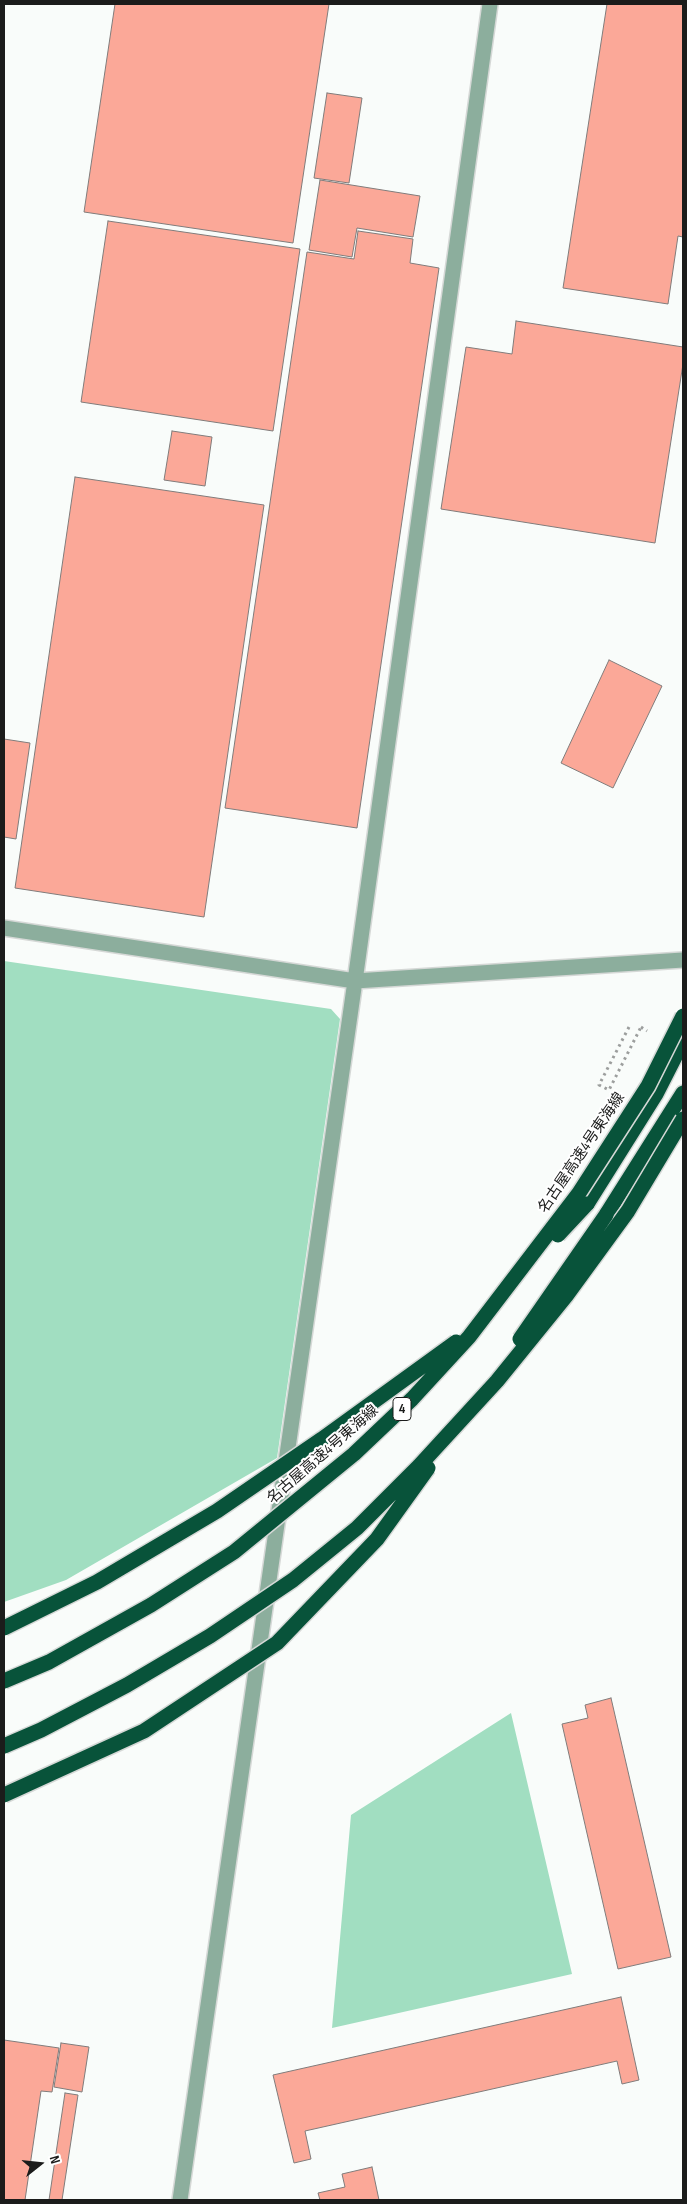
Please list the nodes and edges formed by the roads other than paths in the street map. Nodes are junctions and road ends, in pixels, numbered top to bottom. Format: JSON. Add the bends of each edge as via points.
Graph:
{"nodes":[{"id":1,"x":490,"y":4,"type":"edge"},
{"id":2,"x":4,"y":928,"type":"edge"},
{"id":3,"x":683,"y":960,"type":"edge"},
{"id":4,"x":355,"y":981,"type":"junction"},
{"id":5,"x":683,"y":1016,"type":"edge"},
{"id":6,"x":683,"y":1041,"type":"edge"},
{"id":7,"x":683,"y":1093,"type":"edge"},
{"id":8,"x":683,"y":1119,"type":"edge"},
{"id":9,"x":4,"y":1628,"type":"edge"},
{"id":10,"x":4,"y":1681,"type":"edge"},
{"id":11,"x":4,"y":1746,"type":"edge"},
{"id":12,"x":4,"y":1795,"type":"edge"},
{"id":13,"x":180,"y":2200,"type":"edge"}],
"edges":[{"from":1,"to":4,"type":"street"},
{"from":2,"to":4,"type":"street"},
{"from":3,"to":4,"type":"street"},
{"from":4,"to":13,"type":"street"},
{"from":5,"to":10,"type":"highway","name":"名古屋高速4号東海線","number":"4","bridge":true,"via":[[648,1086],[579,1193],[469,1337],[412,1399],[354,1454],[234,1552],[142,1610],[49,1662]]},
{"from":6,"to":9,"type":"highway","bridge":true,"via":[[656,1094],[587,1204],[463,1336],[322,1439],[216,1511],[97,1582]]},
{"from":7,"to":12,"type":"highway","bridge":true,"via":[[606,1216],[377,1539],[277,1643],[144,1731]]},
{"from":8,"to":11,"type":"highway","bridge":true,"via":[[628,1211],[566,1296],[497,1381],[357,1528],[293,1580],[210,1636],[128,1685]]}]}
